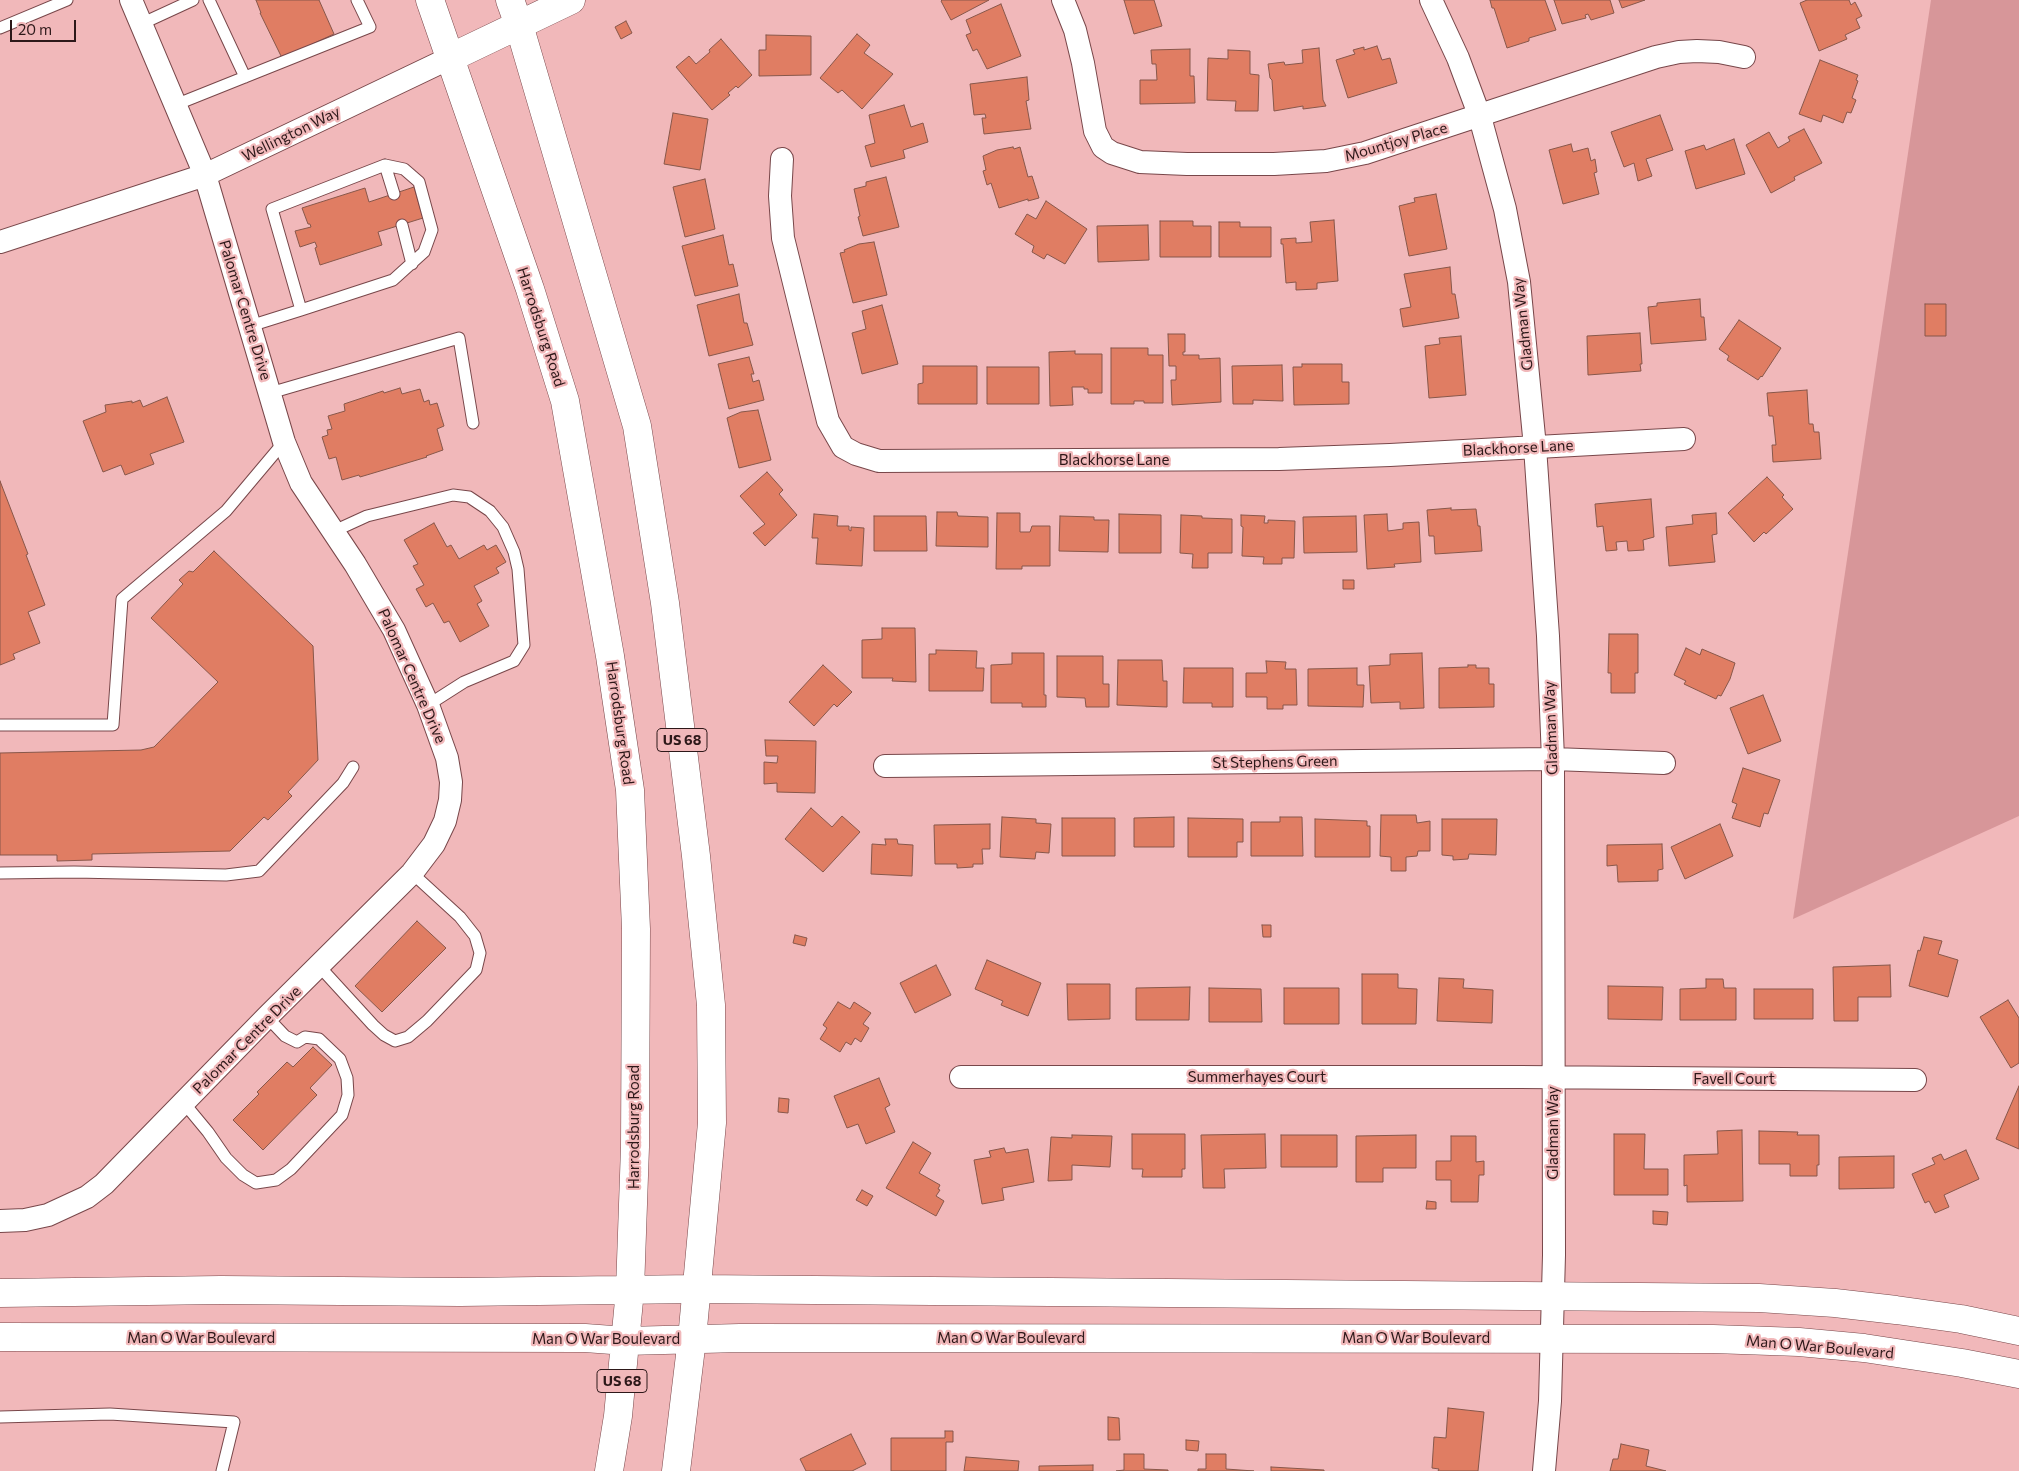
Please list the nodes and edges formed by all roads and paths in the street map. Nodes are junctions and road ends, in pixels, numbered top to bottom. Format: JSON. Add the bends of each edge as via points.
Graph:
{"nodes":[{"id":1,"x":66,"y":0,"type":"edge"},
{"id":2,"x":131,"y":0,"type":"edge"},
{"id":3,"x":193,"y":0,"type":"edge"},
{"id":4,"x":209,"y":0,"type":"edge"},
{"id":5,"x":357,"y":0,"type":"edge"},
{"id":6,"x":430,"y":0,"type":"edge"},
{"id":7,"x":571,"y":0,"type":"edge"},
{"id":8,"x":1063,"y":0,"type":"edge"},
{"id":9,"x":1431,"y":0,"type":"edge"},
{"id":10,"x":514,"y":12,"type":"edge"},
{"id":11,"x":141,"y":24,"type":"junction"},
{"id":12,"x":0,"y":28,"type":"edge"},
{"id":13,"x":452,"y":57,"type":"junction"},
{"id":14,"x":1744,"y":57,"type":"dead end"},
{"id":15,"x":245,"y":77,"type":"junction"},
{"id":16,"x":175,"y":105,"type":"junction"},
{"id":17,"x":1480,"y":117,"type":"junction"},
{"id":18,"x":782,"y":160,"type":"dead end"},
{"id":19,"x":385,"y":166,"type":"junction"},
{"id":20,"x":205,"y":175,"type":"junction"},
{"id":21,"x":394,"y":194,"type":"dead end"},
{"id":22,"x":402,"y":224,"type":"dead end"},
{"id":23,"x":0,"y":242,"type":"edge"},
{"id":24,"x":412,"y":264,"type":"junction"},
{"id":25,"x":301,"y":310,"type":"junction"},
{"id":26,"x":250,"y":326,"type":"junction"},
{"id":27,"x":270,"y":392,"type":"junction"},
{"id":28,"x":474,"y":423,"type":"dead end"},
{"id":29,"x":1684,"y":439,"type":"dead end"},
{"id":30,"x":284,"y":442,"type":"junction"},
{"id":31,"x":1535,"y":447,"type":"junction"},
{"id":32,"x":332,"y":532,"type":"junction"},
{"id":33,"x":428,"y":705,"type":"junction"},
{"id":34,"x":0,"y":725,"type":"edge"},
{"id":35,"x":1553,"y":759,"type":"junction"},
{"id":36,"x":1664,"y":763,"type":"dead end"},
{"id":37,"x":885,"y":766,"type":"dead end"},
{"id":38,"x":353,"y":767,"type":"dead end"},
{"id":39,"x":0,"y":873,"type":"edge"},
{"id":40,"x":412,"y":874,"type":"junction"},
{"id":41,"x":319,"y":966,"type":"junction"},
{"id":42,"x":267,"y":1017,"type":"junction"},
{"id":43,"x":961,"y":1077,"type":"dead end"},
{"id":44,"x":1552,"y":1077,"type":"junction"},
{"id":45,"x":1915,"y":1080,"type":"dead end"},
{"id":46,"x":184,"y":1103,"type":"junction"},
{"id":47,"x":0,"y":1221,"type":"edge"},
{"id":48,"x":630,"y":1290,"type":"junction"},
{"id":49,"x":696,"y":1290,"type":"junction"},
{"id":50,"x":0,"y":1292,"type":"edge"},
{"id":51,"x":1553,"y":1295,"type":"junction"},
{"id":52,"x":2019,"y":1331,"type":"edge"},
{"id":53,"x":0,"y":1337,"type":"edge"},
{"id":54,"x":1550,"y":1338,"type":"junction"},
{"id":55,"x":692,"y":1339,"type":"junction"},
{"id":56,"x":626,"y":1341,"type":"junction"},
{"id":57,"x":2019,"y":1374,"type":"edge"},
{"id":58,"x":0,"y":1417,"type":"edge"},
{"id":59,"x":222,"y":1471,"type":"edge"},
{"id":60,"x":609,"y":1471,"type":"edge"},
{"id":61,"x":676,"y":1471,"type":"edge"},
{"id":62,"x":1544,"y":1471,"type":"edge"}],
"edges":[{"from":1,"to":12,"type":"lane"},
{"from":2,"to":11,"type":"street","name":"Palomar Centre Drive"},
{"from":3,"to":11,"type":"lane"},
{"from":4,"to":15,"type":"lane"},
{"from":5,"to":15,"type":"lane","via":[[370,27]]},
{"from":6,"to":13,"type":"main road","name":"Harrodsburg Road","number":"US 68"},
{"from":7,"to":10,"type":"main road","name":"Wellington Way"},
{"from":8,"to":17,"type":"street","name":"Mountjoy Place","via":[[1076,30],[1094,130],[1104,146],[1125,159],[1187,164],[1326,161],[1365,153]]},
{"from":9,"to":17,"type":"street","name":"Gladman Way"},
{"from":10,"to":13,"type":"main road","name":"Wellington Way"},
{"from":10,"to":49,"type":"main road","number":"US 68","via":[[637,426],[665,603],[711,1005],[712,1123]]},
{"from":11,"to":16,"type":"street","name":"Palomar Centre Drive"},
{"from":13,"to":20,"type":"street","name":"Wellington Way"},
{"from":13,"to":48,"type":"main road","name":"Harrodsburg Road","number":"US 68","via":[[565,401],[610,656],[628,781],[636,929],[635,1147]]},
{"from":14,"to":17,"type":"street","name":"Mountjoy Place","via":[[1697,51],[1656,57]]},
{"from":15,"to":16,"type":"lane"},
{"from":16,"to":20,"type":"street","name":"Palomar Centre Drive"},
{"from":17,"to":31,"type":"street","name":"Gladman Way","via":[[1516,266]]},
{"from":18,"to":31,"type":"street","name":"Blackhorse Lane","via":[[783,238],[828,421],[843,447],[856,454],[879,461],[1279,459]]},
{"from":19,"to":21,"type":"lane"},
{"from":19,"to":24,"type":"lane","via":[[404,169],[419,182],[432,230],[424,252]]},
{"from":19,"to":25,"type":"lane","via":[[272,209]]},
{"from":20,"to":23,"type":"street","name":"Wellington Way"},
{"from":20,"to":26,"type":"street","name":"Palomar Centre Drive"},
{"from":22,"to":24,"type":"lane"},
{"from":24,"to":25,"type":"lane","via":[[393,280]]},
{"from":25,"to":26,"type":"lane"},
{"from":26,"to":27,"type":"street","name":"Palomar Centre Drive"},
{"from":27,"to":28,"type":"lane","via":[[459,338]]},
{"from":27,"to":30,"type":"street","name":"Palomar Centre Drive"},
{"from":29,"to":31,"type":"street","name":"Blackhorse Lane"},
{"from":30,"to":32,"type":"street","name":"Palomar Centre Drive","via":[[301,483]]},
{"from":30,"to":34,"type":"lane","via":[[226,511],[122,599],[113,726]]},
{"from":31,"to":35,"type":"street","name":"Gladman Way"},
{"from":32,"to":33,"type":"street","name":"Palomar Centre Drive","via":[[378,600]]},
{"from":32,"to":33,"type":"lane","via":[[367,516],[453,494],[469,497],[490,511],[503,527],[518,569],[524,645],[514,661],[464,682]]},
{"from":33,"to":40,"type":"street","name":"Palomar Centre Drive","via":[[448,758],[450,800],[434,844]]},
{"from":35,"to":36,"type":"street","name":"St Stephens Green"},
{"from":35,"to":37,"type":"street","name":"St Stephens Green"},
{"from":35,"to":44,"type":"street","name":"Gladman Way"},
{"from":38,"to":39,"type":"lane","via":[[259,871],[226,875]]},
{"from":40,"to":41,"type":"street","name":"Palomar Centre Drive"},
{"from":40,"to":41,"type":"lane","via":[[460,917],[475,936],[480,953],[476,970],[427,1021],[408,1037],[395,1041],[373,1025]]},
{"from":41,"to":42,"type":"street","name":"Palomar Centre Drive"},
{"from":42,"to":46,"type":"street","name":"Palomar Centre Drive"},
{"from":42,"to":46,"type":"lane","via":[[285,1036],[297,1042],[305,1038],[319,1039],[340,1059],[347,1078],[348,1095],[342,1115],[291,1169],[276,1180],[256,1182],[243,1175]]},
{"from":43,"to":44,"type":"street","name":"Summerhayes Court"},
{"from":44,"to":45,"type":"street","name":"Favell Court"},
{"from":44,"to":51,"type":"street","name":"Gladman Way"},
{"from":46,"to":47,"type":"street","name":"Palomar Centre Drive","via":[[87,1197],[48,1215]]},
{"from":48,"to":49,"type":"main road"},
{"from":48,"to":50,"type":"main road"},
{"from":48,"to":56,"type":"main road","name":"Harrodsburg Road","number":"US 68"},
{"from":49,"to":51,"type":"main road"},
{"from":49,"to":55,"type":"main road","number":"US 68"},
{"from":51,"to":52,"type":"main road","via":[[1759,1298],[1835,1303],[1961,1319]]},
{"from":51,"to":54,"type":"street","name":"Gladman Way"},
{"from":53,"to":56,"type":"main road","name":"Man O War Boulevard","via":[[584,1338]]},
{"from":54,"to":55,"type":"main road","name":"Man O War Boulevard"},
{"from":54,"to":57,"type":"main road","name":"Man O War Boulevard","via":[[1799,1342],[1962,1362]]},
{"from":54,"to":62,"type":"street","name":"Gladman Way","via":[[1550,1401]]},
{"from":55,"to":56,"type":"main road","name":"Man O War Boulevard"},
{"from":55,"to":61,"type":"main road","number":"US 68"},
{"from":56,"to":60,"type":"main road","name":"Harrodsburg Road","number":"US 68"},
{"from":58,"to":59,"type":"lane","via":[[110,1414],[234,1422]]}]}
